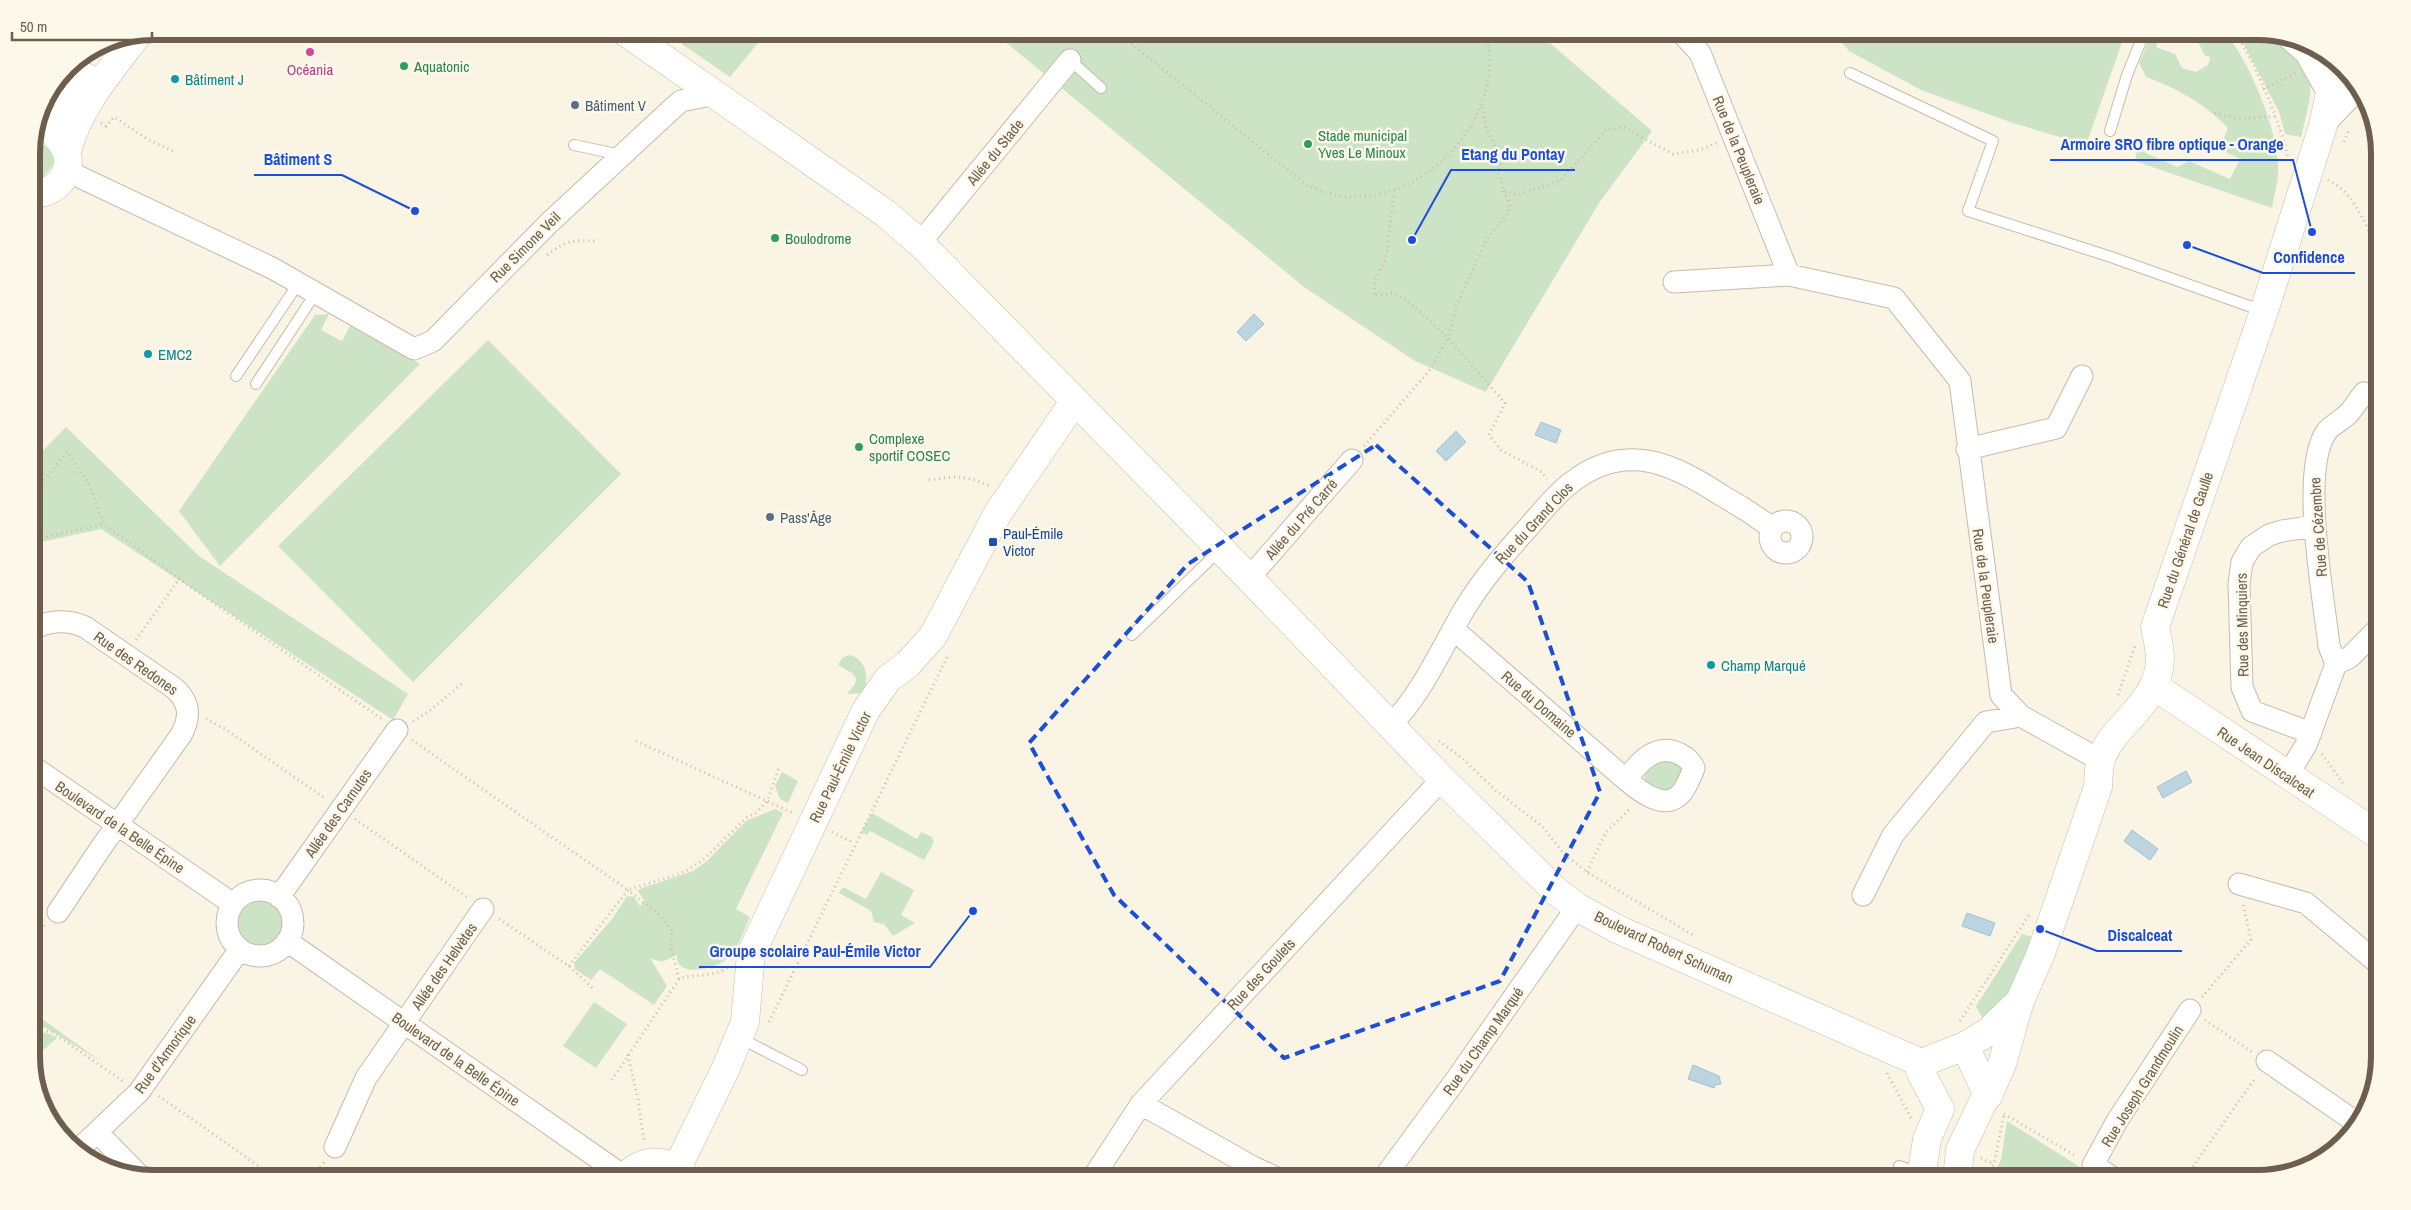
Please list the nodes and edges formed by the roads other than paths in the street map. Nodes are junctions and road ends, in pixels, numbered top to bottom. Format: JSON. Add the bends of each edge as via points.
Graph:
{"nodes":[{"id":1,"x":637,"y":40,"type":"edge"},
{"id":2,"x":1688,"y":40,"type":"edge"},
{"id":3,"x":2141,"y":40,"type":"edge"},
{"id":4,"x":132,"y":42,"type":"edge"},
{"id":5,"x":2304,"y":50,"type":"edge"},
{"id":6,"x":104,"y":52,"type":"edge"},
{"id":7,"x":1070,"y":60,"type":"joint"},
{"id":8,"x":2335,"y":70,"type":"edge"},
{"id":9,"x":1850,"y":73,"type":"dead end"},
{"id":10,"x":1101,"y":88,"type":"dead end"},
{"id":11,"x":2354,"y":93,"type":"edge"},
{"id":12,"x":716,"y":94,"type":"junction"},
{"id":13,"x":2329,"y":95,"type":"junction"},
{"id":14,"x":44,"y":123,"type":"edge"},
{"id":15,"x":2323,"y":126,"type":"junction"},
{"id":16,"x":42,"y":131,"type":"edge"},
{"id":17,"x":2110,"y":131,"type":"dead end"},
{"id":18,"x":574,"y":145,"type":"dead end"},
{"id":19,"x":621,"y":155,"type":"junction"},
{"id":20,"x":67,"y":161,"type":"junction"},
{"id":21,"x":40,"y":193,"type":"edge"},
{"id":22,"x":920,"y":243,"type":"junction"},
{"id":23,"x":1789,"y":275,"type":"junction"},
{"id":24,"x":1674,"y":282,"type":"dead end"},
{"id":25,"x":314,"y":293,"type":"junction"},
{"id":26,"x":2264,"y":311,"type":"junction"},
{"id":27,"x":236,"y":376,"type":"dead end"},
{"id":28,"x":2082,"y":376,"type":"dead end"},
{"id":29,"x":256,"y":384,"type":"dead end"},
{"id":30,"x":2371,"y":396,"type":"edge"},
{"id":31,"x":1074,"y":402,"type":"junction"},
{"id":32,"x":1967,"y":449,"type":"junction"},
{"id":33,"x":1352,"y":460,"type":"road end"},
{"id":34,"x":2315,"y":526,"type":"junction"},
{"id":35,"x":1772,"y":528,"type":"dead end"},
{"id":36,"x":1221,"y":549,"type":"junction"},
{"id":37,"x":1249,"y":578,"type":"junction"},
{"id":38,"x":40,"y":626,"type":"edge"},
{"id":39,"x":1453,"y":629,"type":"junction"},
{"id":40,"x":1132,"y":635,"type":"dead end"},
{"id":41,"x":2371,"y":636,"type":"edge"},
{"id":42,"x":2336,"y":664,"type":"junction"},
{"id":43,"x":2154,"y":686,"type":"junction"},
{"id":44,"x":2021,"y":716,"type":"junction"},
{"id":45,"x":1390,"y":726,"type":"junction"},
{"id":46,"x":397,"y":730,"type":"road end"},
{"id":47,"x":2308,"y":739,"type":"junction"},
{"id":48,"x":2100,"y":760,"type":"junction"},
{"id":49,"x":40,"y":772,"type":"edge"},
{"id":50,"x":2287,"y":776,"type":"junction"},
{"id":51,"x":1442,"y":779,"type":"junction"},
{"id":52,"x":1632,"y":784,"type":"road end"},
{"id":53,"x":117,"y":825,"type":"junction"},
{"id":54,"x":2371,"y":830,"type":"edge"},
{"id":55,"x":2239,"y":884,"type":"road end"},
{"id":56,"x":1863,"y":895,"type":"dead end"},
{"id":57,"x":279,"y":897,"type":"junction"},
{"id":58,"x":233,"y":904,"type":"junction"},
{"id":59,"x":1577,"y":907,"type":"junction"},
{"id":60,"x":483,"y":909,"type":"road end"},
{"id":61,"x":58,"y":912,"type":"dead end"},
{"id":62,"x":287,"y":941,"type":"junction"},
{"id":63,"x":240,"y":949,"type":"junction"},
{"id":64,"x":2371,"y":957,"type":"edge"},
{"id":65,"x":2020,"y":1001,"type":"junction"},
{"id":66,"x":2190,"y":1010,"type":"road end"},
{"id":67,"x":404,"y":1022,"type":"junction"},
{"id":68,"x":1961,"y":1036,"type":"junction"},
{"id":69,"x":747,"y":1042,"type":"junction"},
{"id":70,"x":2267,"y":1061,"type":"road end"},
{"id":71,"x":1921,"y":1063,"type":"junction"},
{"id":72,"x":802,"y":1070,"type":"dead end"},
{"id":73,"x":1992,"y":1103,"type":"junction"},
{"id":74,"x":1141,"y":1104,"type":"junction"},
{"id":75,"x":1940,"y":1109,"type":"junction"},
{"id":76,"x":2352,"y":1120,"type":"edge"},
{"id":77,"x":98,"y":1133,"type":"junction"},
{"id":78,"x":83,"y":1146,"type":"edge"},
{"id":79,"x":335,"y":1147,"type":"dead end"},
{"id":80,"x":132,"y":1168,"type":"edge"},
{"id":81,"x":614,"y":1170,"type":"edge"},
{"id":82,"x":633,"y":1170,"type":"edge"},
{"id":83,"x":676,"y":1170,"type":"edge"},
{"id":84,"x":684,"y":1170,"type":"edge"},
{"id":85,"x":1098,"y":1170,"type":"edge"},
{"id":86,"x":1246,"y":1170,"type":"edge"},
{"id":87,"x":1392,"y":1170,"type":"edge"},
{"id":88,"x":1916,"y":1170,"type":"edge"},
{"id":89,"x":1959,"y":1170,"type":"edge"},
{"id":90,"x":2100,"y":1170,"type":"edge"}],
"edges":[{"from":1,"to":12,"type":"street","name":"Boulevard Robert Schuman"},
{"from":2,"to":23,"type":"street","name":"Rue de la Peupleraie","via":[[1700,53]]},
{"from":3,"to":17,"type":"lane"},
{"from":4,"to":20,"type":"street","via":[[90,99],[73,130]]},
{"from":5,"to":13,"type":"street"},
{"from":6,"to":14,"type":"street","via":[[60,111]]},
{"from":7,"to":10,"type":"lane"},
{"from":7,"to":22,"type":"street","name":"Allée du Stade"},
{"from":8,"to":13,"type":"street","name":"Rue du Général de Gaulle"},
{"from":9,"to":26,"type":"lane","via":[[1993,141],[1968,211]]},
{"from":11,"to":15,"type":"street"},
{"from":12,"to":19,"type":"street","name":"Rue Simone Veil","via":[[681,101]]},
{"from":12,"to":22,"type":"street","name":"Boulevard Robert Schuman","via":[[885,214]]},
{"from":13,"to":15,"type":"street","name":"Rue du Général de Gaulle"},
{"from":15,"to":26,"type":"street","name":"Rue du Général de Gaulle","via":[[2314,173]]},
{"from":16,"to":20,"type":"street","via":[[56,136]]},
{"from":18,"to":19,"type":"lane"},
{"from":19,"to":25,"type":"street","name":"Rue Simone Veil","via":[[432,341],[414,349]]},
{"from":20,"to":21,"type":"street","via":[[58,186]]},
{"from":20,"to":25,"type":"street"},
{"from":22,"to":31,"type":"street","name":"Boulevard Robert Schuman"},
{"from":23,"to":24,"type":"street","name":"Rue de la Peupleraie"},
{"from":23,"to":32,"type":"street","name":"Rue de la Peupleraie","via":[[1894,298],[1960,381]]},
{"from":25,"to":27,"type":"lane"},
{"from":25,"to":29,"type":"lane"},
{"from":26,"to":43,"type":"street","name":"Rue du Général de Gaulle","via":[[2155,627],[2160,658]]},
{"from":28,"to":32,"type":"street","via":[[2056,428]]},
{"from":30,"to":34,"type":"street","name":"Rue de Cézembre","via":[[2364,393],[2348,414],[2327,432],[2316,459]]},
{"from":31,"to":36,"type":"street","name":"Boulevard Robert Schuman"},
{"from":31,"to":69,"type":"street","name":"Rue Paul-Émile Victor","via":[[998,513],[933,636],[908,664],[888,679],[866,710],[751,954],[745,1022]]},
{"from":32,"to":44,"type":"street","name":"Rue de la Peupleraie","via":[[2000,695]]},
{"from":33,"to":37,"type":"street","name":"Allée du Pré Carré"},
{"from":34,"to":42,"type":"street","name":"Rue de Cézembre","via":[[2329,646]]},
{"from":34,"to":47,"type":"street","name":"Rue des Minquiers","via":[[2282,530],[2251,547],[2242,562],[2238,584],[2242,687],[2252,711]]},
{"from":35,"to":39,"type":"street","name":"Rue du Grand Clos","via":[[1691,475],[1670,466],[1637,460],[1602,465],[1559,493],[1496,564]]},
{"from":36,"to":37,"type":"street","name":"Boulevard Robert Schuman"},
{"from":36,"to":40,"type":"lane"},
{"from":37,"to":45,"type":"street","name":"Boulevard Robert Schuman"},
{"from":38,"to":53,"type":"street","name":"Rue des Redones","via":[[74,622],[183,696],[188,718],[181,735]]},
{"from":39,"to":45,"type":"street","name":"Rue du Grand Clos","via":[[1407,707]]},
{"from":39,"to":52,"type":"street","name":"Rue du Domaine"},
{"from":41,"to":42,"type":"street","via":[[2350,657]]},
{"from":42,"to":47,"type":"street"},
{"from":43,"to":48,"type":"street","name":"Rue du Général de Gaulle","via":[[2141,708],[2120,727]]},
{"from":43,"to":50,"type":"street","name":"Rue Jean Discalceat"},
{"from":44,"to":48,"type":"street","name":"Rue de la Peupleraie"},
{"from":44,"to":56,"type":"street","via":[[1986,722],[1893,835]]},
{"from":45,"to":51,"type":"street","name":"Boulevard Robert Schuman"},
{"from":46,"to":57,"type":"street","name":"Allée des Carnutes"},
{"from":47,"to":50,"type":"street"},
{"from":48,"to":65,"type":"street","name":"Rue du Général de Gaulle","via":[[2098,786],[2041,953]]},
{"from":49,"to":53,"type":"street","name":"Boulevard de la Belle Épine"},
{"from":50,"to":54,"type":"street","name":"Rue Jean Discalceat"},
{"from":51,"to":59,"type":"street","name":"Boulevard Robert Schuman","via":[[1528,866]]},
{"from":51,"to":74,"type":"street","name":"Rue des Goulets"},
{"from":53,"to":58,"type":"street","name":"Boulevard de la Belle Épine"},
{"from":53,"to":61,"type":"street","name":"Rue des Redones"},
{"from":55,"to":64,"type":"street","via":[[2306,903]]},
{"from":57,"to":58,"type":"street","via":[[260,890],[241,896]]},
{"from":57,"to":62,"type":"street","via":[[286,904],[293,922]]},
{"from":58,"to":63,"type":"street","via":[[228,932]]},
{"from":59,"to":71,"type":"street","name":"Boulevard Robert Schuman","via":[[1617,929]]},
{"from":59,"to":87,"type":"street","name":"Rue du Champ Marqué"},
{"from":60,"to":67,"type":"street","name":"Allée des Helvètes"},
{"from":62,"to":63,"type":"street","via":[[280,949],[260,956]]},
{"from":62,"to":67,"type":"street","name":"Boulevard de la Belle Épine"},
{"from":63,"to":77,"type":"street","name":"Rue d'Armorique","via":[[139,1092]]},
{"from":65,"to":68,"type":"street","name":"Rue du Général de Gaulle","via":[[1988,1032]]},
{"from":65,"to":73,"type":"street","name":"Rue du Général de Gaulle"},
{"from":66,"to":90,"type":"street","name":"Rue Joseph Grandmoulin","via":[[2092,1165]]},
{"from":67,"to":79,"type":"street","name":"Allée des Helvètes","via":[[366,1078]]},
{"from":67,"to":81,"type":"street","name":"Boulevard de la Belle Épine"},
{"from":68,"to":71,"type":"street","name":"Rue du Général de Gaulle"},
{"from":68,"to":73,"type":"street"},
{"from":69,"to":72,"type":"lane"},
{"from":69,"to":84,"type":"street","name":"Rue Paul-Émile Victor"},
{"from":70,"to":76,"type":"street"},
{"from":71,"to":75,"type":"street","via":[[1920,1071]]},
{"from":73,"to":75,"type":"street"},
{"from":73,"to":89,"type":"street","name":"Rue du Général de Gaulle","via":[[1960,1150]]},
{"from":74,"to":85,"type":"street","name":"Rue des Goulets"},
{"from":74,"to":86,"type":"street"},
{"from":75,"to":88,"type":"street"},
{"from":77,"to":78,"type":"street","name":"Rue d'Armorique"},
{"from":77,"to":80,"type":"street"},
{"from":82,"to":83,"type":"street","via":[[650,1163],[666,1163]]}]}
